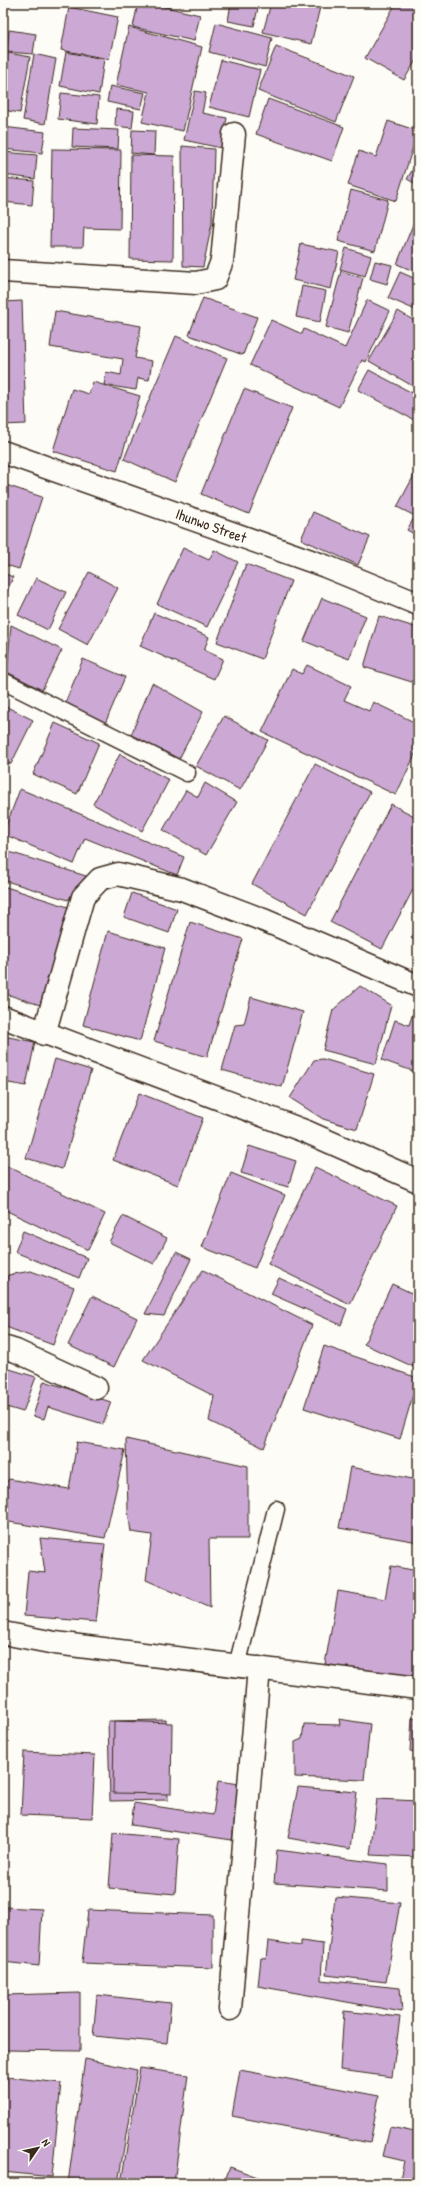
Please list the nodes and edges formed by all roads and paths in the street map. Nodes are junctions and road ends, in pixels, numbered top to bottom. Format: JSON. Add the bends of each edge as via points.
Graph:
{"nodes":[{"id":1,"x":234,"y":134,"type":"dead end"},
{"id":2,"x":3,"y":271,"type":"edge"},
{"id":3,"x":3,"y":452,"type":"edge"},
{"id":4,"x":418,"y":604,"type":"edge"},
{"id":5,"x":3,"y":681,"type":"edge"},
{"id":6,"x":187,"y":773,"type":"dead end"},
{"id":7,"x":418,"y":986,"type":"edge"},
{"id":8,"x":3,"y":1017,"type":"edge"},
{"id":9,"x":44,"y":1034,"type":"junction"},
{"id":10,"x":418,"y":1181,"type":"edge"},
{"id":11,"x":3,"y":1347,"type":"edge"},
{"id":12,"x":96,"y":1388,"type":"dead end"},
{"id":13,"x":276,"y":1509,"type":"dead end"},
{"id":14,"x":3,"y":1633,"type":"edge"},
{"id":15,"x":237,"y":1666,"type":"junction"},
{"id":16,"x":259,"y":1668,"type":"junction"},
{"id":17,"x":418,"y":1688,"type":"edge"},
{"id":18,"x":230,"y":2009,"type":"dead end"}],
"edges":[{"from":1,"to":2,"type":"street","via":[[222,261],[215,279],[196,283]]},
{"from":3,"to":4,"type":"street","name":"Ihunwo Street","via":[[325,566]]},
{"from":5,"to":6,"type":"lane"},
{"from":7,"to":9,"type":"street","via":[[266,921],[196,895],[118,874],[100,879],[83,898]]},
{"from":8,"to":9,"type":"street"},
{"from":9,"to":10,"type":"street","via":[[307,1132]]},
{"from":11,"to":12,"type":"street"},
{"from":13,"to":15,"type":"lane"},
{"from":14,"to":15,"type":"street","via":[[55,1643]]},
{"from":15,"to":16,"type":"street"},
{"from":16,"to":17,"type":"street"},
{"from":16,"to":18,"type":"street"}]}
